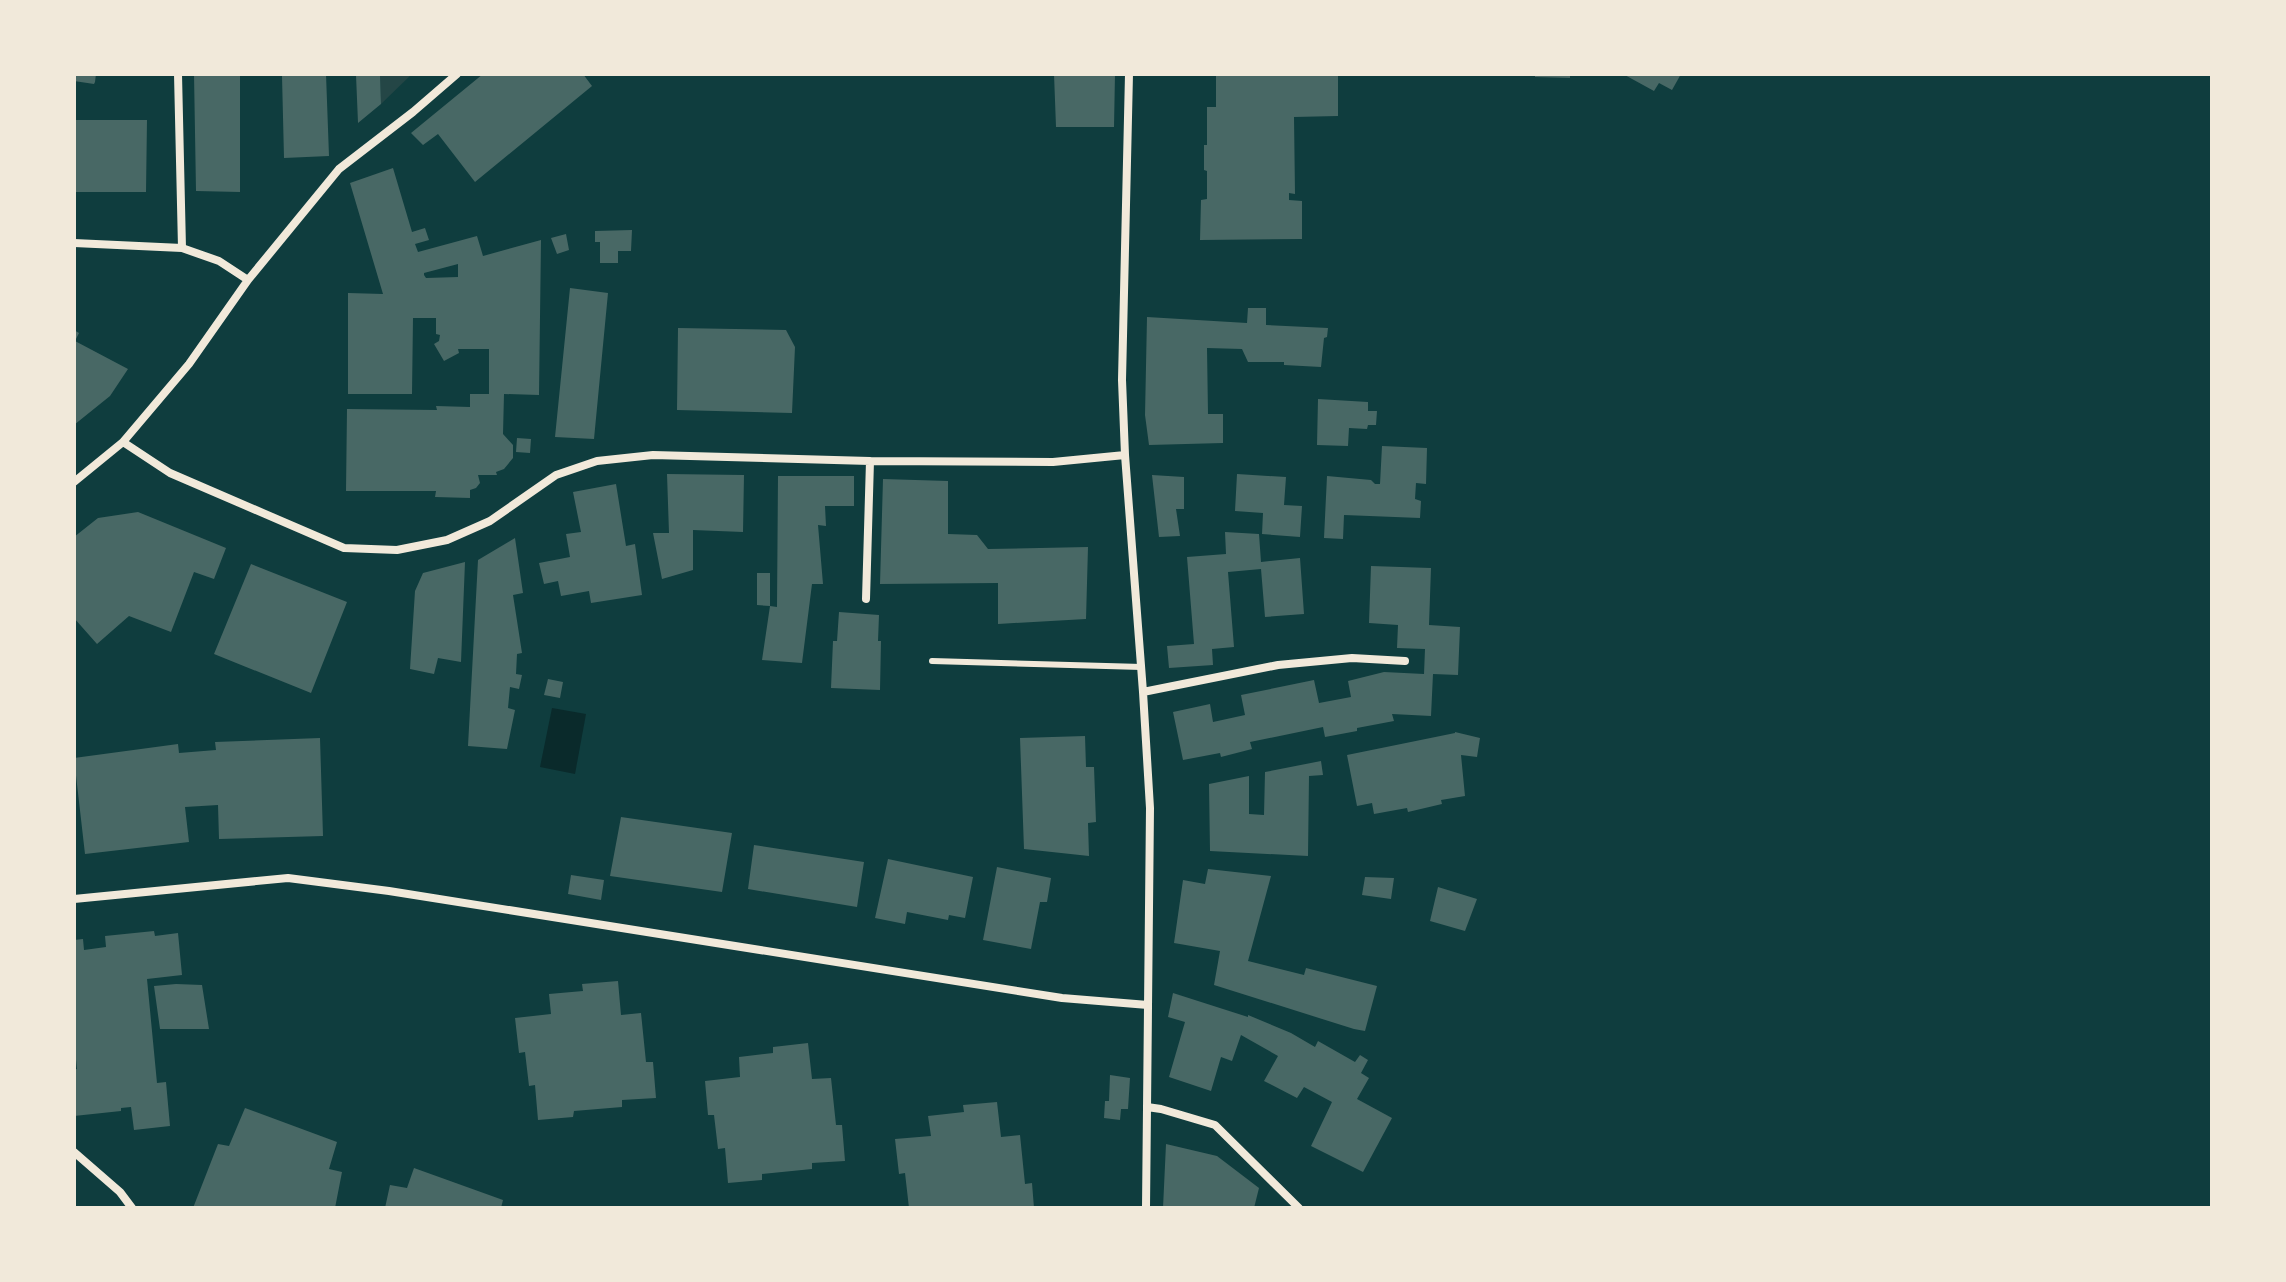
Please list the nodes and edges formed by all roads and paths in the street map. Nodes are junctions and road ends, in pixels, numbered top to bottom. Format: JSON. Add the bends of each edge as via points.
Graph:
{"nodes":[{"id":1,"x":178,"y":74,"type":"edge"},
{"id":2,"x":457,"y":74,"type":"edge"},
{"id":3,"x":1129,"y":74,"type":"edge"},
{"id":4,"x":74,"y":243,"type":"edge"},
{"id":5,"x":182,"y":248,"type":"junction"},
{"id":6,"x":248,"y":280,"type":"junction"},
{"id":7,"x":123,"y":442,"type":"junction"},
{"id":8,"x":1125,"y":455,"type":"junction"},
{"id":9,"x":870,"y":461,"type":"junction"},
{"id":10,"x":74,"y":482,"type":"edge"},
{"id":11,"x":866,"y":599,"type":"dead end"},
{"id":12,"x":932,"y":661,"type":"dead end"},
{"id":13,"x":1405,"y":661,"type":"dead end"},
{"id":14,"x":1142,"y":667,"type":"junction"},
{"id":15,"x":1143,"y":692,"type":"junction"},
{"id":16,"x":74,"y":899,"type":"edge"},
{"id":17,"x":1148,"y":1005,"type":"junction"},
{"id":18,"x":1147,"y":1107,"type":"junction"},
{"id":19,"x":74,"y":1152,"type":"edge"},
{"id":20,"x":132,"y":1208,"type":"edge"},
{"id":21,"x":1146,"y":1208,"type":"edge"},
{"id":22,"x":1299,"y":1208,"type":"edge"}],
"edges":[{"from":1,"to":5,"type":"street"},
{"from":2,"to":6,"type":"street","via":[[339,169]]},
{"from":3,"to":8,"type":"street"},
{"from":4,"to":5,"type":"street"},
{"from":5,"to":6,"type":"street","via":[[219,261]]},
{"from":6,"to":7,"type":"street","via":[[189,364]]},
{"from":7,"to":9,"type":"street","via":[[170,473],[344,548],[397,550],[447,540],[490,521],[556,475],[597,461],[653,455]]},
{"from":7,"to":10,"type":"street"},
{"from":8,"to":9,"type":"street","via":[[1053,462]]},
{"from":8,"to":14,"type":"street"},
{"from":9,"to":11,"type":"street"},
{"from":12,"to":14,"type":"lane"},
{"from":13,"to":15,"type":"street","via":[[1352,658],[1278,665]]},
{"from":14,"to":15,"type":"street"},
{"from":15,"to":17,"type":"street","via":[[1150,808]]},
{"from":16,"to":17,"type":"street","via":[[288,878],[1062,998]]},
{"from":17,"to":18,"type":"street"},
{"from":18,"to":21,"type":"street"},
{"from":18,"to":22,"type":"street","via":[[1215,1125]]},
{"from":19,"to":20,"type":"street"}]}
